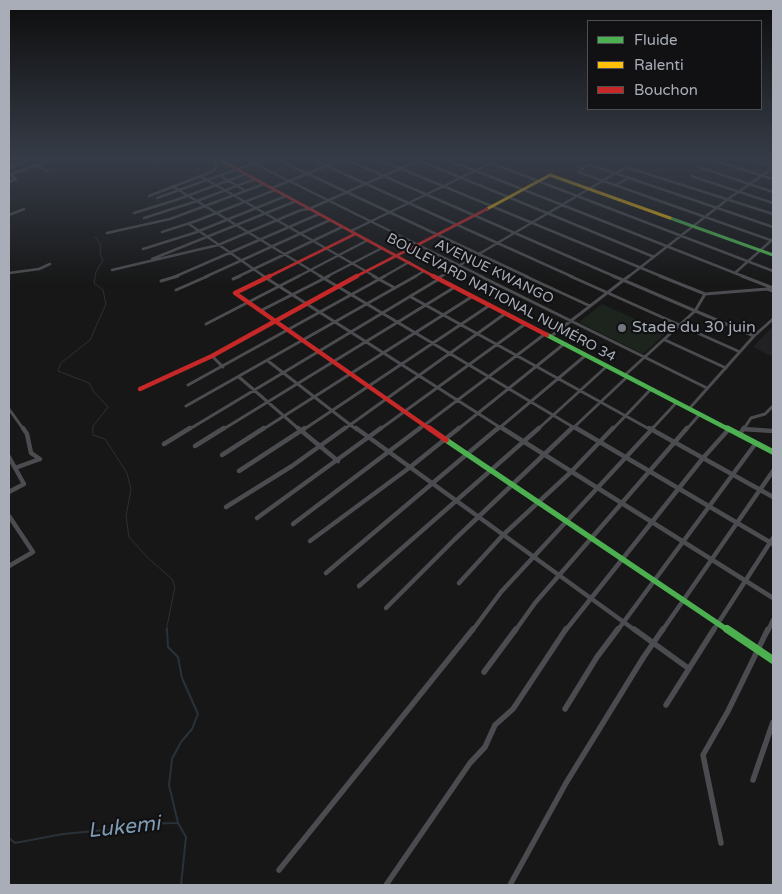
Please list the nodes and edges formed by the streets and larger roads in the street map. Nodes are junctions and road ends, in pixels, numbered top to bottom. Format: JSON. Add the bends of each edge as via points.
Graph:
{"nodes":[{"id":1,"x":170,"y":202,"type":"edge"},
{"id":2,"x":195,"y":202,"type":"edge"},
{"id":3,"x":198,"y":202,"type":"edge"},
{"id":4,"x":219,"y":202,"type":"edge"},
{"id":5,"x":244,"y":202,"type":"joint"},
{"id":6,"x":272,"y":202,"type":"edge"},
{"id":7,"x":294,"y":202,"type":"edge"},
{"id":8,"x":297,"y":202,"type":"edge"},
{"id":9,"x":324,"y":202,"type":"edge"},
{"id":10,"x":330,"y":202,"type":"edge"},
{"id":11,"x":366,"y":202,"type":"edge"},
{"id":12,"x":406,"y":202,"type":"edge"},
{"id":13,"x":412,"y":202,"type":"edge"},
{"id":14,"x":442,"y":202,"type":"edge"},
{"id":15,"x":480,"y":202,"type":"edge"},
{"id":16,"x":499,"y":202,"type":"edge"},
{"id":17,"x":519,"y":202,"type":"edge"},
{"id":18,"x":554,"y":202,"type":"edge"},
{"id":19,"x":567,"y":202,"type":"edge"},
{"id":20,"x":591,"y":202,"type":"edge"},
{"id":21,"x":627,"y":202,"type":"edge"},
{"id":22,"x":663,"y":202,"type":"edge"},
{"id":23,"x":698,"y":202,"type":"edge"},
{"id":24,"x":725,"y":202,"type":"edge"},
{"id":25,"x":736,"y":202,"type":"edge"},
{"id":26,"x":269,"y":203,"type":"junction"},
{"id":27,"x":409,"y":203,"type":"junction"},
{"id":28,"x":562,"y":205,"type":"junction"},
{"id":29,"x":491,"y":206,"type":"junction"},
{"id":30,"x":206,"y":207,"type":"junction"},
{"id":31,"x":278,"y":208,"type":"junction"},
{"id":32,"x":717,"y":208,"type":"junction"},
{"id":33,"x":24,"y":209,"type":"dead end"},
{"id":34,"x":255,"y":209,"type":"junction"},
{"id":35,"x":309,"y":209,"type":"junction"},
{"id":36,"x":134,"y":213,"type":"dead end"},
{"id":37,"x":216,"y":213,"type":"junction"},
{"id":38,"x":389,"y":213,"type":"junction"},
{"id":39,"x":546,"y":213,"type":"junction"},
{"id":40,"x":265,"y":214,"type":"junction"},
{"id":41,"x":319,"y":214,"type":"junction"},
{"id":42,"x":773,"y":214,"type":"edge"},
{"id":43,"x":9,"y":215,"type":"edge"},
{"id":44,"x":474,"y":215,"type":"junction"},
{"id":45,"x":706,"y":217,"type":"junction"},
{"id":46,"x":144,"y":218,"type":"dead end"},
{"id":47,"x":227,"y":220,"type":"junction"},
{"id":48,"x":330,"y":220,"type":"junction"},
{"id":49,"x":277,"y":221,"type":"junction"},
{"id":50,"x":370,"y":222,"type":"junction"},
{"id":51,"x":530,"y":223,"type":"junction"},
{"id":52,"x":189,"y":224,"type":"junction"},
{"id":53,"x":457,"y":225,"type":"junction"},
{"id":54,"x":237,"y":226,"type":"junction"},
{"id":55,"x":693,"y":226,"type":"junction"},
{"id":56,"x":289,"y":227,"type":"junction"},
{"id":57,"x":342,"y":227,"type":"junction"},
{"id":58,"x":773,"y":227,"type":"edge"},
{"id":59,"x":199,"y":231,"type":"junction"},
{"id":60,"x":162,"y":232,"type":"dead end"},
{"id":61,"x":353,"y":232,"type":"junction"},
{"id":62,"x":514,"y":232,"type":"junction"},
{"id":63,"x":106,"y":233,"type":"dead end"},
{"id":64,"x":248,"y":233,"type":"junction"},
{"id":65,"x":300,"y":234,"type":"junction"},
{"id":66,"x":438,"y":235,"type":"junction"},
{"id":67,"x":680,"y":236,"type":"junction"},
{"id":68,"x":208,"y":238,"type":"junction"},
{"id":69,"x":260,"y":240,"type":"junction"},
{"id":70,"x":368,"y":240,"type":"junction"},
{"id":71,"x":773,"y":240,"type":"edge"},
{"id":72,"x":313,"y":241,"type":"junction"},
{"id":73,"x":497,"y":243,"type":"junction"},
{"id":74,"x":218,"y":245,"type":"junction"},
{"id":75,"x":418,"y":246,"type":"junction"},
{"id":76,"x":668,"y":246,"type":"junction"},
{"id":77,"x":271,"y":247,"type":"junction"},
{"id":78,"x":326,"y":248,"type":"junction"},
{"id":79,"x":382,"y":248,"type":"junction"},
{"id":80,"x":143,"y":249,"type":"dead end"},
{"id":81,"x":759,"y":250,"type":"junction"},
{"id":82,"x":230,"y":254,"type":"junction"},
{"id":83,"x":478,"y":254,"type":"junction"},
{"id":84,"x":284,"y":255,"type":"junction"},
{"id":85,"x":338,"y":255,"type":"junction"},
{"id":86,"x":773,"y":255,"type":"edge"},
{"id":87,"x":396,"y":256,"type":"junction"},
{"id":88,"x":654,"y":257,"type":"junction"},
{"id":89,"x":241,"y":261,"type":"junction"},
{"id":90,"x":146,"y":262,"type":"junction"},
{"id":91,"x":297,"y":262,"type":"junction"},
{"id":92,"x":408,"y":262,"type":"junction"},
{"id":93,"x":748,"y":262,"type":"junction"},
{"id":94,"x":351,"y":263,"type":"junction"},
{"id":95,"x":50,"y":264,"type":"dead end"},
{"id":96,"x":458,"y":266,"type":"junction"},
{"id":97,"x":638,"y":268,"type":"junction"},
{"id":98,"x":254,"y":269,"type":"junction"},
{"id":99,"x":112,"y":270,"type":"dead end"},
{"id":100,"x":309,"y":270,"type":"junction"},
{"id":101,"x":424,"y":270,"type":"junction"},
{"id":102,"x":366,"y":271,"type":"junction"},
{"id":103,"x":773,"y":271,"type":"edge"},
{"id":104,"x":736,"y":272,"type":"junction"},
{"id":105,"x":9,"y":273,"type":"edge"},
{"id":106,"x":266,"y":278,"type":"junction"},
{"id":107,"x":322,"y":278,"type":"junction"},
{"id":108,"x":438,"y":278,"type":"junction"},
{"id":109,"x":233,"y":279,"type":"dead end"},
{"id":110,"x":379,"y":279,"type":"junction"},
{"id":111,"x":623,"y":280,"type":"junction"},
{"id":112,"x":161,"y":281,"type":"dead end"},
{"id":113,"x":278,"y":285,"type":"junction"},
{"id":114,"x":337,"y":287,"type":"junction"},
{"id":115,"x":455,"y":287,"type":"junction"},
{"id":116,"x":395,"y":288,"type":"junction"},
{"id":117,"x":773,"y":289,"type":"edge"},
{"id":118,"x":176,"y":290,"type":"dead end"},
{"id":119,"x":608,"y":292,"type":"junction"},
{"id":120,"x":292,"y":294,"type":"junction"},
{"id":121,"x":705,"y":294,"type":"junction"},
{"id":122,"x":351,"y":295,"type":"junction"},
{"id":123,"x":473,"y":296,"type":"junction"},
{"id":124,"x":411,"y":297,"type":"junction"},
{"id":125,"x":246,"y":302,"type":"junction"},
{"id":126,"x":306,"y":304,"type":"junction"},
{"id":127,"x":366,"y":304,"type":"junction"},
{"id":128,"x":425,"y":305,"type":"junction"},
{"id":129,"x":490,"y":305,"type":"junction"},
{"id":130,"x":590,"y":306,"type":"junction"},
{"id":131,"x":260,"y":311,"type":"junction"},
{"id":132,"x":695,"y":311,"type":"junction"},
{"id":133,"x":320,"y":312,"type":"junction"},
{"id":134,"x":506,"y":313,"type":"junction"},
{"id":135,"x":382,"y":314,"type":"junction"},
{"id":136,"x":442,"y":315,"type":"junction"},
{"id":137,"x":773,"y":319,"type":"edge"},
{"id":138,"x":274,"y":321,"type":"junction"},
{"id":139,"x":571,"y":321,"type":"junction"},
{"id":140,"x":335,"y":322,"type":"junction"},
{"id":141,"x":397,"y":322,"type":"junction"},
{"id":142,"x":206,"y":324,"type":"dead end"},
{"id":143,"x":460,"y":324,"type":"junction"},
{"id":144,"x":525,"y":324,"type":"junction"},
{"id":145,"x":680,"y":325,"type":"junction"},
{"id":146,"x":288,"y":331,"type":"junction"},
{"id":147,"x":352,"y":332,"type":"junction"},
{"id":148,"x":414,"y":333,"type":"junction"},
{"id":149,"x":477,"y":334,"type":"junction"},
{"id":150,"x":548,"y":335,"type":"junction"},
{"id":151,"x":754,"y":336,"type":"junction"},
{"id":152,"x":665,"y":340,"type":"junction"},
{"id":153,"x":303,"y":341,"type":"junction"},
{"id":154,"x":366,"y":342,"type":"junction"},
{"id":155,"x":432,"y":344,"type":"junction"},
{"id":156,"x":564,"y":344,"type":"junction"},
{"id":157,"x":496,"y":345,"type":"junction"},
{"id":158,"x":318,"y":352,"type":"junction"},
{"id":159,"x":383,"y":352,"type":"junction"},
{"id":160,"x":740,"y":352,"type":"junction"},
{"id":161,"x":449,"y":354,"type":"junction"},
{"id":162,"x":586,"y":355,"type":"junction"},
{"id":163,"x":212,"y":356,"type":"junction"},
{"id":164,"x":516,"y":356,"type":"junction"},
{"id":165,"x":643,"y":357,"type":"junction"},
{"id":166,"x":268,"y":361,"type":"junction"},
{"id":167,"x":333,"y":362,"type":"junction"},
{"id":168,"x":401,"y":365,"type":"junction"},
{"id":169,"x":468,"y":366,"type":"junction"},
{"id":170,"x":535,"y":366,"type":"junction"},
{"id":171,"x":607,"y":366,"type":"junction"},
{"id":172,"x":224,"y":367,"type":"junction"},
{"id":173,"x":726,"y":368,"type":"junction"},
{"id":174,"x":283,"y":373,"type":"junction"},
{"id":175,"x":350,"y":374,"type":"junction"},
{"id":176,"x":418,"y":376,"type":"junction"},
{"id":177,"x":626,"y":376,"type":"junction"},
{"id":178,"x":239,"y":377,"type":"junction"},
{"id":179,"x":488,"y":377,"type":"junction"},
{"id":180,"x":556,"y":378,"type":"junction"},
{"id":181,"x":188,"y":384,"type":"dead end"},
{"id":182,"x":298,"y":384,"type":"junction"},
{"id":183,"x":368,"y":387,"type":"junction"},
{"id":184,"x":438,"y":388,"type":"junction"},
{"id":185,"x":707,"y":388,"type":"junction"},
{"id":186,"x":140,"y":389,"type":"dead end"},
{"id":187,"x":507,"y":389,"type":"junction"},
{"id":188,"x":651,"y":389,"type":"junction"},
{"id":189,"x":253,"y":391,"type":"junction"},
{"id":190,"x":579,"y":391,"type":"junction"},
{"id":191,"x":314,"y":397,"type":"junction"},
{"id":192,"x":386,"y":398,"type":"junction"},
{"id":193,"x":458,"y":400,"type":"junction"},
{"id":194,"x":529,"y":402,"type":"junction"},
{"id":195,"x":600,"y":402,"type":"junction"},
{"id":196,"x":677,"y":402,"type":"junction"},
{"id":197,"x":268,"y":403,"type":"junction"},
{"id":198,"x":186,"y":406,"type":"dead end"},
{"id":199,"x":773,"y":406,"type":"edge"},
{"id":200,"x":9,"y":409,"type":"edge"},
{"id":201,"x":690,"y":409,"type":"junction"},
{"id":202,"x":332,"y":411,"type":"junction"},
{"id":203,"x":404,"y":412,"type":"junction"},
{"id":204,"x":477,"y":413,"type":"junction"},
{"id":205,"x":700,"y":414,"type":"junction"},
{"id":206,"x":552,"y":415,"type":"junction"},
{"id":207,"x":284,"y":416,"type":"junction"},
{"id":208,"x":626,"y":416,"type":"junction"},
{"id":209,"x":350,"y":424,"type":"junction"},
{"id":210,"x":425,"y":426,"type":"junction"},
{"id":211,"x":501,"y":427,"type":"junction"},
{"id":212,"x":574,"y":428,"type":"junction"},
{"id":213,"x":729,"y":429,"type":"junction"},
{"id":214,"x":743,"y":429,"type":"junction"},
{"id":215,"x":651,"y":430,"type":"junction"},
{"id":216,"x":302,"y":431,"type":"junction"},
{"id":217,"x":773,"y":431,"type":"edge"},
{"id":218,"x":739,"y":435,"type":"junction"},
{"id":219,"x":368,"y":437,"type":"junction"},
{"id":220,"x":444,"y":439,"type":"junction"},
{"id":221,"x":523,"y":442,"type":"junction"},
{"id":222,"x":600,"y":443,"type":"junction"},
{"id":223,"x":675,"y":443,"type":"junction"},
{"id":224,"x":756,"y":443,"type":"junction"},
{"id":225,"x":164,"y":444,"type":"dead end"},
{"id":226,"x":320,"y":445,"type":"junction"},
{"id":227,"x":195,"y":446,"type":"dead end"},
{"id":228,"x":773,"y":452,"type":"edge"},
{"id":229,"x":389,"y":453,"type":"junction"},
{"id":230,"x":222,"y":455,"type":"dead end"},
{"id":231,"x":467,"y":455,"type":"junction"},
{"id":232,"x":545,"y":456,"type":"junction"},
{"id":233,"x":9,"y":457,"type":"edge"},
{"id":234,"x":626,"y":458,"type":"junction"},
{"id":235,"x":703,"y":458,"type":"junction"},
{"id":236,"x":338,"y":461,"type":"junction"},
{"id":237,"x":15,"y":468,"type":"junction"},
{"id":238,"x":409,"y":468,"type":"junction"},
{"id":239,"x":239,"y":471,"type":"dead end"},
{"id":240,"x":492,"y":471,"type":"junction"},
{"id":241,"x":773,"y":471,"type":"edge"},
{"id":242,"x":571,"y":472,"type":"junction"},
{"id":243,"x":650,"y":472,"type":"junction"},
{"id":244,"x":733,"y":475,"type":"junction"},
{"id":245,"x":431,"y":484,"type":"junction"},
{"id":246,"x":513,"y":485,"type":"junction"},
{"id":247,"x":597,"y":489,"type":"junction"},
{"id":248,"x":679,"y":489,"type":"junction"},
{"id":249,"x":760,"y":490,"type":"junction"},
{"id":250,"x":9,"y":492,"type":"edge"},
{"id":251,"x":773,"y":497,"type":"edge"},
{"id":252,"x":456,"y":502,"type":"junction"},
{"id":253,"x":539,"y":503,"type":"junction"},
{"id":254,"x":622,"y":504,"type":"junction"},
{"id":255,"x":708,"y":506,"type":"junction"},
{"id":256,"x":226,"y":507,"type":"dead end"},
{"id":257,"x":9,"y":516,"type":"edge"},
{"id":258,"x":257,"y":518,"type":"dead end"},
{"id":259,"x":478,"y":518,"type":"junction"},
{"id":260,"x":566,"y":521,"type":"junction"},
{"id":261,"x":652,"y":522,"type":"junction"},
{"id":262,"x":737,"y":523,"type":"junction"},
{"id":263,"x":294,"y":524,"type":"dead end"},
{"id":264,"x":503,"y":535,"type":"junction"},
{"id":265,"x":591,"y":539,"type":"junction"},
{"id":266,"x":310,"y":541,"type":"dead end"},
{"id":267,"x":682,"y":541,"type":"junction"},
{"id":268,"x":772,"y":542,"type":"edge"},
{"id":269,"x":533,"y":556,"type":"junction"},
{"id":270,"x":622,"y":560,"type":"junction"},
{"id":271,"x":712,"y":560,"type":"junction"},
{"id":272,"x":9,"y":566,"type":"edge"},
{"id":273,"x":326,"y":573,"type":"dead end"},
{"id":274,"x":560,"y":575,"type":"junction"},
{"id":275,"x":653,"y":580,"type":"junction"},
{"id":276,"x":747,"y":582,"type":"junction"},
{"id":277,"x":459,"y":583,"type":"dead end"},
{"id":278,"x":359,"y":586,"type":"dead end"},
{"id":279,"x":591,"y":598,"type":"junction"},
{"id":280,"x":773,"y":598,"type":"edge"},
{"id":281,"x":684,"y":600,"type":"junction"},
{"id":282,"x":386,"y":608,"type":"dead end"},
{"id":283,"x":773,"y":620,"type":"edge"},
{"id":284,"x":623,"y":622,"type":"junction"},
{"id":285,"x":718,"y":623,"type":"junction"},
{"id":286,"x":654,"y":642,"type":"junction"},
{"id":287,"x":758,"y":649,"type":"junction"},
{"id":288,"x":773,"y":660,"type":"edge"},
{"id":289,"x":688,"y":668,"type":"junction"},
{"id":290,"x":484,"y":672,"type":"dead end"},
{"id":291,"x":666,"y":705,"type":"dead end"},
{"id":292,"x":565,"y":709,"type":"dead end"},
{"id":293,"x":773,"y":722,"type":"edge"},
{"id":294,"x":753,"y":780,"type":"dead end"},
{"id":295,"x":721,"y":843,"type":"dead end"},
{"id":296,"x":279,"y":870,"type":"dead end"},
{"id":297,"x":386,"y":885,"type":"edge"},
{"id":298,"x":510,"y":885,"type":"edge"}],
"edges":[{"from":1,"to":36,"type":"street"},
{"from":2,"to":46,"type":"street"},
{"from":3,"to":30,"type":"street"},
{"from":4,"to":30,"type":"street"},
{"from":5,"to":34,"type":"street"},
{"from":5,"to":37,"type":"street"},
{"from":6,"to":26,"type":"street"},
{"from":7,"to":31,"type":"street"},
{"from":8,"to":35,"type":"street","name":"BOULEVARD NATIONAL NUMÉRO 34"},
{"from":9,"to":35,"type":"street"},
{"from":10,"to":50,"type":"street","name":"AVENUE KWANGO"},
{"from":11,"to":38,"type":"street"},
{"from":12,"to":27,"type":"street"},
{"from":13,"to":27,"type":"street"},
{"from":14,"to":44,"type":"street"},
{"from":15,"to":29,"type":"street"},
{"from":16,"to":29,"type":"street"},
{"from":17,"to":39,"type":"street"},
{"from":18,"to":28,"type":"street"},
{"from":19,"to":28,"type":"street"},
{"from":20,"to":67,"type":"street"},
{"from":21,"to":55,"type":"street"},
{"from":22,"to":45,"type":"street"},
{"from":23,"to":32,"type":"street"},
{"from":24,"to":32,"type":"street"},
{"from":25,"to":42,"type":"street"},
{"from":26,"to":31,"type":"street"},
{"from":26,"to":34,"type":"street"},
{"from":27,"to":38,"type":"street"},
{"from":27,"to":53,"type":"street"},
{"from":28,"to":39,"type":"street"},
{"from":28,"to":76,"type":"street"},
{"from":29,"to":44,"type":"street"},
{"from":29,"to":51,"type":"street"},
{"from":30,"to":37,"type":"street"},
{"from":30,"to":63,"type":"street","via":[[170,219]]},
{"from":31,"to":40,"type":"street"},
{"from":32,"to":45,"type":"street"},
{"from":32,"to":58,"type":"street"},
{"from":33,"to":43,"type":"street"},
{"from":34,"to":40,"type":"street"},
{"from":34,"to":47,"type":"street"},
{"from":35,"to":41,"type":"street","name":"BOULEVARD NATIONAL NUMÉRO 34"},
{"from":35,"to":49,"type":"street"},
{"from":37,"to":47,"type":"street"},
{"from":37,"to":52,"type":"street"},
{"from":38,"to":50,"type":"street"},
{"from":38,"to":66,"type":"street"},
{"from":39,"to":51,"type":"street"},
{"from":39,"to":88,"type":"street"},
{"from":40,"to":49,"type":"street"},
{"from":40,"to":54,"type":"street"},
{"from":41,"to":48,"type":"street","name":"BOULEVARD NATIONAL NUMÉRO 34"},
{"from":41,"to":56,"type":"street"},
{"from":44,"to":53,"type":"street"},
{"from":44,"to":62,"type":"street"},
{"from":45,"to":55,"type":"street"},
{"from":45,"to":71,"type":"street"},
{"from":47,"to":54,"type":"street"},
{"from":47,"to":59,"type":"street"},
{"from":48,"to":57,"type":"street","name":"BOULEVARD NATIONAL NUMÉRO 34"},
{"from":48,"to":65,"type":"street"},
{"from":49,"to":56,"type":"street"},
{"from":49,"to":64,"type":"street"},
{"from":50,"to":61,"type":"street"},
{"from":50,"to":75,"type":"street","name":"AVENUE KWANGO"},
{"from":51,"to":62,"type":"street"},
{"from":51,"to":97,"type":"street"},
{"from":52,"to":59,"type":"street"},
{"from":52,"to":60,"type":"street"},
{"from":53,"to":66,"type":"street"},
{"from":53,"to":73,"type":"street"},
{"from":54,"to":64,"type":"street"},
{"from":54,"to":68,"type":"street"},
{"from":55,"to":67,"type":"street"},
{"from":55,"to":81,"type":"street"},
{"from":56,"to":65,"type":"street"},
{"from":56,"to":69,"type":"street"},
{"from":57,"to":61,"type":"street","name":"BOULEVARD NATIONAL NUMÉRO 34"},
{"from":57,"to":72,"type":"street"},
{"from":59,"to":68,"type":"street"},
{"from":59,"to":80,"type":"street"},
{"from":61,"to":70,"type":"street","name":"BOULEVARD NATIONAL NUMÉRO 34"},
{"from":61,"to":78,"type":"street"},
{"from":62,"to":73,"type":"street"},
{"from":62,"to":111,"type":"street"},
{"from":64,"to":69,"type":"street"},
{"from":64,"to":74,"type":"street"},
{"from":65,"to":72,"type":"street"},
{"from":65,"to":77,"type":"street"},
{"from":66,"to":75,"type":"street"},
{"from":66,"to":83,"type":"street"},
{"from":67,"to":76,"type":"street"},
{"from":67,"to":93,"type":"street"},
{"from":68,"to":74,"type":"street"},
{"from":68,"to":90,"type":"street"},
{"from":69,"to":77,"type":"street"},
{"from":69,"to":82,"type":"street"},
{"from":70,"to":79,"type":"street","name":"BOULEVARD NATIONAL NUMÉRO 34"},
{"from":70,"to":85,"type":"street"},
{"from":71,"to":81,"type":"street"},
{"from":72,"to":78,"type":"street"},
{"from":72,"to":84,"type":"street"},
{"from":73,"to":83,"type":"street"},
{"from":73,"to":119,"type":"street"},
{"from":74,"to":82,"type":"street"},
{"from":74,"to":90,"type":"street"},
{"from":75,"to":87,"type":"street"},
{"from":75,"to":96,"type":"street","name":"AVENUE KWANGO"},
{"from":76,"to":88,"type":"street"},
{"from":76,"to":104,"type":"street"},
{"from":77,"to":84,"type":"street"},
{"from":77,"to":89,"type":"street"},
{"from":78,"to":85,"type":"street"},
{"from":78,"to":91,"type":"street"},
{"from":79,"to":87,"type":"street","name":"BOULEVARD NATIONAL NUMÉRO 34"},
{"from":79,"to":94,"type":"street"},
{"from":81,"to":86,"type":"street"},
{"from":81,"to":93,"type":"street"},
{"from":82,"to":89,"type":"street"},
{"from":82,"to":112,"type":"street"},
{"from":83,"to":96,"type":"street"},
{"from":83,"to":130,"type":"street"},
{"from":84,"to":91,"type":"street"},
{"from":84,"to":98,"type":"street"},
{"from":85,"to":94,"type":"street"},
{"from":85,"to":100,"type":"street"},
{"from":87,"to":92,"type":"street","name":"BOULEVARD NATIONAL NUMÉRO 34"},
{"from":87,"to":102,"type":"street"},
{"from":88,"to":97,"type":"street"},
{"from":89,"to":98,"type":"street"},
{"from":89,"to":118,"type":"street"},
{"from":90,"to":99,"type":"street"},
{"from":91,"to":100,"type":"street"},
{"from":91,"to":106,"type":"street"},
{"from":92,"to":101,"type":"street","name":"BOULEVARD NATIONAL NUMÉRO 34"},
{"from":92,"to":110,"type":"street"},
{"from":93,"to":103,"type":"street"},
{"from":93,"to":104,"type":"street"},
{"from":94,"to":102,"type":"street"},
{"from":94,"to":107,"type":"street"},
{"from":95,"to":105,"type":"street","via":[[39,269]]},
{"from":96,"to":108,"type":"street"},
{"from":96,"to":139,"type":"street","name":"AVENUE KWANGO"},
{"from":97,"to":111,"type":"street"},
{"from":97,"to":121,"type":"street"},
{"from":98,"to":106,"type":"street"},
{"from":98,"to":109,"type":"street"},
{"from":100,"to":107,"type":"street"},
{"from":100,"to":113,"type":"street"},
{"from":101,"to":108,"type":"street","name":"BOULEVARD NATIONAL NUMÉRO 34"},
{"from":101,"to":116,"type":"street"},
{"from":102,"to":110,"type":"street"},
{"from":102,"to":114,"type":"street"},
{"from":104,"to":117,"type":"street"},
{"from":106,"to":113,"type":"street"},
{"from":106,"to":125,"type":"street","via":[[235,293]]},
{"from":107,"to":114,"type":"street"},
{"from":107,"to":120,"type":"street"},
{"from":108,"to":115,"type":"street","name":"BOULEVARD NATIONAL NUMÉRO 34"},
{"from":108,"to":124,"type":"street"},
{"from":110,"to":116,"type":"street"},
{"from":110,"to":122,"type":"street"},
{"from":111,"to":119,"type":"street"},
{"from":111,"to":132,"type":"street"},
{"from":113,"to":120,"type":"street"},
{"from":113,"to":125,"type":"street"},
{"from":114,"to":122,"type":"street"},
{"from":114,"to":126,"type":"street"},
{"from":115,"to":123,"type":"street","name":"BOULEVARD NATIONAL NUMÉRO 34"},
{"from":115,"to":128,"type":"street"},
{"from":116,"to":127,"type":"street"},
{"from":117,"to":121,"type":"street"},
{"from":119,"to":130,"type":"street"},
{"from":119,"to":145,"type":"street"},
{"from":120,"to":126,"type":"street"},
{"from":120,"to":131,"type":"street"},
{"from":121,"to":132,"type":"street"},
{"from":122,"to":127,"type":"street"},
{"from":122,"to":133,"type":"street"},
{"from":123,"to":129,"type":"street","name":"BOULEVARD NATIONAL NUMÉRO 34"},
{"from":123,"to":136,"type":"street"},
{"from":124,"to":128,"type":"street"},
{"from":124,"to":135,"type":"street"},
{"from":125,"to":131,"type":"street"},
{"from":125,"to":142,"type":"street"},
{"from":126,"to":133,"type":"street"},
{"from":126,"to":138,"type":"street"},
{"from":127,"to":135,"type":"street"},
{"from":127,"to":140,"type":"street"},
{"from":128,"to":136,"type":"street"},
{"from":128,"to":141,"type":"street"},
{"from":129,"to":134,"type":"street","name":"BOULEVARD NATIONAL NUMÉRO 34"},
{"from":129,"to":143,"type":"street"},
{"from":130,"to":139,"type":"street"},
{"from":131,"to":138,"type":"street"},
{"from":132,"to":145,"type":"street"},
{"from":132,"to":151,"type":"street"},
{"from":133,"to":140,"type":"street"},
{"from":133,"to":146,"type":"street"},
{"from":134,"to":144,"type":"street","name":"BOULEVARD NATIONAL NUMÉRO 34"},
{"from":134,"to":149,"type":"street"},
{"from":135,"to":141,"type":"street"},
{"from":135,"to":147,"type":"street"},
{"from":136,"to":143,"type":"street"},
{"from":136,"to":148,"type":"street"},
{"from":137,"to":151,"type":"street"},
{"from":138,"to":146,"type":"street"},
{"from":138,"to":163,"type":"street"},
{"from":139,"to":150,"type":"street"},
{"from":139,"to":165,"type":"street","name":"AVENUE KWANGO"},
{"from":140,"to":147,"type":"street"},
{"from":140,"to":153,"type":"street"},
{"from":141,"to":148,"type":"street"},
{"from":141,"to":154,"type":"street"},
{"from":143,"to":149,"type":"street"},
{"from":143,"to":155,"type":"street"},
{"from":144,"to":150,"type":"street","name":"BOULEVARD NATIONAL NUMÉRO 34"},
{"from":144,"to":157,"type":"street"},
{"from":145,"to":152,"type":"street"},
{"from":145,"to":160,"type":"street"},
{"from":146,"to":153,"type":"street"},
{"from":146,"to":172,"type":"street"},
{"from":147,"to":154,"type":"street"},
{"from":147,"to":158,"type":"street"},
{"from":148,"to":155,"type":"street"},
{"from":148,"to":159,"type":"street"},
{"from":149,"to":157,"type":"street"},
{"from":149,"to":161,"type":"street"},
{"from":150,"to":156,"type":"street","name":"BOULEVARD NATIONAL NUMÉRO 34"},
{"from":150,"to":164,"type":"street"},
{"from":151,"to":160,"type":"street"},
{"from":152,"to":165,"type":"street"},
{"from":152,"to":173,"type":"street"},
{"from":153,"to":158,"type":"street"},
{"from":153,"to":166,"type":"street"},
{"from":154,"to":159,"type":"street"},
{"from":154,"to":167,"type":"street"},
{"from":155,"to":161,"type":"street"},
{"from":155,"to":168,"type":"street"},
{"from":156,"to":162,"type":"street","name":"BOULEVARD NATIONAL NUMÉRO 34"},
{"from":156,"to":170,"type":"street"},
{"from":157,"to":164,"type":"street"},
{"from":157,"to":169,"type":"street"},
{"from":158,"to":167,"type":"street"},
{"from":158,"to":174,"type":"street"},
{"from":159,"to":168,"type":"street"},
{"from":159,"to":175,"type":"street"},
{"from":160,"to":173,"type":"street"},
{"from":161,"to":169,"type":"street"},
{"from":161,"to":176,"type":"street"},
{"from":162,"to":171,"type":"street","name":"BOULEVARD NATIONAL NUMÉRO 34"},
{"from":162,"to":180,"type":"street"},
{"from":163,"to":172,"type":"street"},
{"from":163,"to":186,"type":"street"},
{"from":164,"to":170,"type":"street"},
{"from":164,"to":179,"type":"street"},
{"from":165,"to":177,"type":"street"},
{"from":165,"to":185,"type":"street","name":"AVENUE KWANGO"},
{"from":166,"to":174,"type":"street"},
{"from":166,"to":178,"type":"street"},
{"from":167,"to":175,"type":"street"},
{"from":167,"to":182,"type":"street"},
{"from":168,"to":176,"type":"street"},
{"from":168,"to":183,"type":"street"},
{"from":169,"to":179,"type":"street"},
{"from":169,"to":184,"type":"street"},
{"from":170,"to":180,"type":"street"},
{"from":170,"to":187,"type":"street"},
{"from":171,"to":177,"type":"street","name":"BOULEVARD NATIONAL NUMÉRO 34"},
{"from":171,"to":190,"type":"street"},
{"from":172,"to":181,"type":"street"},
{"from":173,"to":185,"type":"street"},
{"from":174,"to":182,"type":"street"},
{"from":174,"to":189,"type":"street"},
{"from":175,"to":183,"type":"street"},
{"from":175,"to":191,"type":"street"},
{"from":176,"to":184,"type":"street"},
{"from":176,"to":192,"type":"street"},
{"from":177,"to":188,"type":"street","name":"BOULEVARD NATIONAL NUMÉRO 34"},
{"from":177,"to":195,"type":"street"},
{"from":178,"to":189,"type":"street"},
{"from":178,"to":198,"type":"street"},
{"from":179,"to":187,"type":"street"},
{"from":179,"to":193,"type":"street"},
{"from":180,"to":190,"type":"street"},
{"from":180,"to":194,"type":"street"},
{"from":182,"to":191,"type":"street"},
{"from":182,"to":197,"type":"street"},
{"from":183,"to":192,"type":"street"},
{"from":183,"to":202,"type":"street"},
{"from":184,"to":193,"type":"street"},
{"from":184,"to":203,"type":"street"},
{"from":185,"to":201,"type":"street"},
{"from":187,"to":194,"type":"street"},
{"from":187,"to":204,"type":"street"},
{"from":188,"to":196,"type":"street","name":"BOULEVARD NATIONAL NUMÉRO 34"},
{"from":188,"to":208,"type":"street"},
{"from":189,"to":197,"type":"street"},
{"from":189,"to":225,"type":"street"},
{"from":190,"to":195,"type":"street"},
{"from":190,"to":206,"type":"street"},
{"from":191,"to":202,"type":"street"},
{"from":191,"to":207,"type":"street"},
{"from":192,"to":203,"type":"street"},
{"from":192,"to":209,"type":"street"},
{"from":193,"to":204,"type":"street"},
{"from":193,"to":210,"type":"street"},
{"from":194,"to":206,"type":"street"},
{"from":194,"to":211,"type":"street"},
{"from":195,"to":208,"type":"street"},
{"from":195,"to":212,"type":"street"},
{"from":196,"to":201,"type":"street","name":"BOULEVARD NATIONAL NUMÉRO 34"},
{"from":196,"to":215,"type":"street"},
{"from":197,"to":207,"type":"street"},
{"from":197,"to":227,"type":"street"},
{"from":199,"to":214,"type":"street","via":[[765,414],[751,418]]},
{"from":200,"to":237,"type":"street","via":[[27,434],[31,453],[40,459]]},
{"from":201,"to":205,"type":"street","name":"BOULEVARD NATIONAL NUMÉRO 34"},
{"from":202,"to":209,"type":"street"},
{"from":202,"to":216,"type":"street"},
{"from":203,"to":210,"type":"street"},
{"from":203,"to":219,"type":"street"},
{"from":204,"to":211,"type":"street"},
{"from":204,"to":220,"type":"street"},
{"from":205,"to":213,"type":"street","name":"BOULEVARD NATIONAL NUMÉRO 34"},
{"from":205,"to":223,"type":"street"},
{"from":206,"to":212,"type":"street"},
{"from":206,"to":221,"type":"street"},
{"from":207,"to":216,"type":"street"},
{"from":207,"to":230,"type":"street"},
{"from":208,"to":215,"type":"street"},
{"from":208,"to":222,"type":"street"},
{"from":209,"to":219,"type":"street"},
{"from":209,"to":226,"type":"street"},
{"from":210,"to":220,"type":"street"},
{"from":210,"to":229,"type":"street"},
{"from":211,"to":221,"type":"street"},
{"from":211,"to":231,"type":"street"},
{"from":212,"to":222,"type":"street"},
{"from":212,"to":232,"type":"street"},
{"from":213,"to":218,"type":"street","name":"BOULEVARD NATIONAL NUMÉRO 34"},
{"from":213,"to":235,"type":"street"},
{"from":214,"to":217,"type":"street"},
{"from":214,"to":218,"type":"street"},
{"from":215,"to":223,"type":"street"},
{"from":215,"to":234,"type":"street"},
{"from":216,"to":226,"type":"street"},
{"from":216,"to":239,"type":"street"},
{"from":218,"to":224,"type":"street","name":"BOULEVARD NATIONAL NUMÉRO 34"},
{"from":219,"to":229,"type":"street"},
{"from":219,"to":236,"type":"street"},
{"from":220,"to":231,"type":"street"},
{"from":220,"to":238,"type":"street"},
{"from":221,"to":232,"type":"street"},
{"from":221,"to":240,"type":"street"},
{"from":222,"to":234,"type":"street"},
{"from":222,"to":242,"type":"street"},
{"from":223,"to":235,"type":"street"},
{"from":223,"to":243,"type":"street"},
{"from":224,"to":228,"type":"street","name":"BOULEVARD NATIONAL NUMÉRO 34"},
{"from":224,"to":244,"type":"street"},
{"from":226,"to":236,"type":"street"},
{"from":226,"to":256,"type":"street"},
{"from":229,"to":238,"type":"street"},
{"from":229,"to":263,"type":"street"},
{"from":231,"to":240,"type":"street"},
{"from":231,"to":245,"type":"street"},
{"from":232,"to":242,"type":"street"},
{"from":232,"to":246,"type":"street"},
{"from":233,"to":237,"type":"street"},
{"from":234,"to":243,"type":"street"},
{"from":234,"to":247,"type":"street"},
{"from":235,"to":244,"type":"street"},
{"from":235,"to":248,"type":"street"},
{"from":236,"to":258,"type":"street"},
{"from":237,"to":250,"type":"street","via":[[24,484]]},
{"from":238,"to":245,"type":"street"},
{"from":238,"to":266,"type":"street"},
{"from":240,"to":246,"type":"street"},
{"from":240,"to":252,"type":"street"},
{"from":241,"to":249,"type":"street"},
{"from":242,"to":247,"type":"street"},
{"from":242,"to":253,"type":"street"},
{"from":243,"to":248,"type":"street"},
{"from":243,"to":254,"type":"street"},
{"from":244,"to":249,"type":"street"},
{"from":244,"to":255,"type":"street"},
{"from":245,"to":252,"type":"street"},
{"from":245,"to":273,"type":"street"},
{"from":246,"to":253,"type":"street"},
{"from":246,"to":259,"type":"street"},
{"from":247,"to":254,"type":"street"},
{"from":247,"to":260,"type":"street"},
{"from":248,"to":255,"type":"street"},
{"from":248,"to":261,"type":"street"},
{"from":249,"to":251,"type":"street"},
{"from":249,"to":262,"type":"street"},
{"from":252,"to":259,"type":"street"},
{"from":252,"to":278,"type":"street"},
{"from":253,"to":260,"type":"street"},
{"from":253,"to":264,"type":"street"},
{"from":254,"to":261,"type":"street"},
{"from":254,"to":265,"type":"street"},
{"from":255,"to":262,"type":"street"},
{"from":255,"to":267,"type":"street"},
{"from":257,"to":272,"type":"street","via":[[33,552]]},
{"from":259,"to":264,"type":"street"},
{"from":259,"to":282,"type":"street"},
{"from":260,"to":265,"type":"street"},
{"from":260,"to":269,"type":"street"},
{"from":261,"to":267,"type":"street"},
{"from":261,"to":270,"type":"street"},
{"from":262,"to":268,"type":"street"},
{"from":262,"to":271,"type":"street"},
{"from":264,"to":269,"type":"street"},
{"from":264,"to":277,"type":"street"},
{"from":265,"to":270,"type":"street"},
{"from":265,"to":274,"type":"street"},
{"from":267,"to":271,"type":"street"},
{"from":267,"to":275,"type":"street"},
{"from":268,"to":276,"type":"street"},
{"from":269,"to":274,"type":"street"},
{"from":269,"to":296,"type":"street"},
{"from":270,"to":275,"type":"street"},
{"from":270,"to":279,"type":"street"},
{"from":271,"to":276,"type":"street"},
{"from":271,"to":281,"type":"street"},
{"from":274,"to":279,"type":"street"},
{"from":274,"to":290,"type":"street"},
{"from":275,"to":281,"type":"street"},
{"from":275,"to":284,"type":"street"},
{"from":276,"to":280,"type":"street"},
{"from":276,"to":285,"type":"street"},
{"from":279,"to":284,"type":"street"},
{"from":279,"to":297,"type":"street","via":[[563,633],[513,709],[495,725],[485,747]]},
{"from":281,"to":285,"type":"street"},
{"from":281,"to":286,"type":"street"},
{"from":283,"to":287,"type":"street"},
{"from":284,"to":286,"type":"street"},
{"from":284,"to":292,"type":"street"},
{"from":285,"to":287,"type":"street"},
{"from":285,"to":289,"type":"street"},
{"from":286,"to":289,"type":"street"},
{"from":286,"to":298,"type":"street","via":[[566,783]]},
{"from":287,"to":288,"type":"street"},
{"from":287,"to":295,"type":"street","via":[[702,755]]},
{"from":289,"to":291,"type":"street"},
{"from":293,"to":294,"type":"street"}]}
